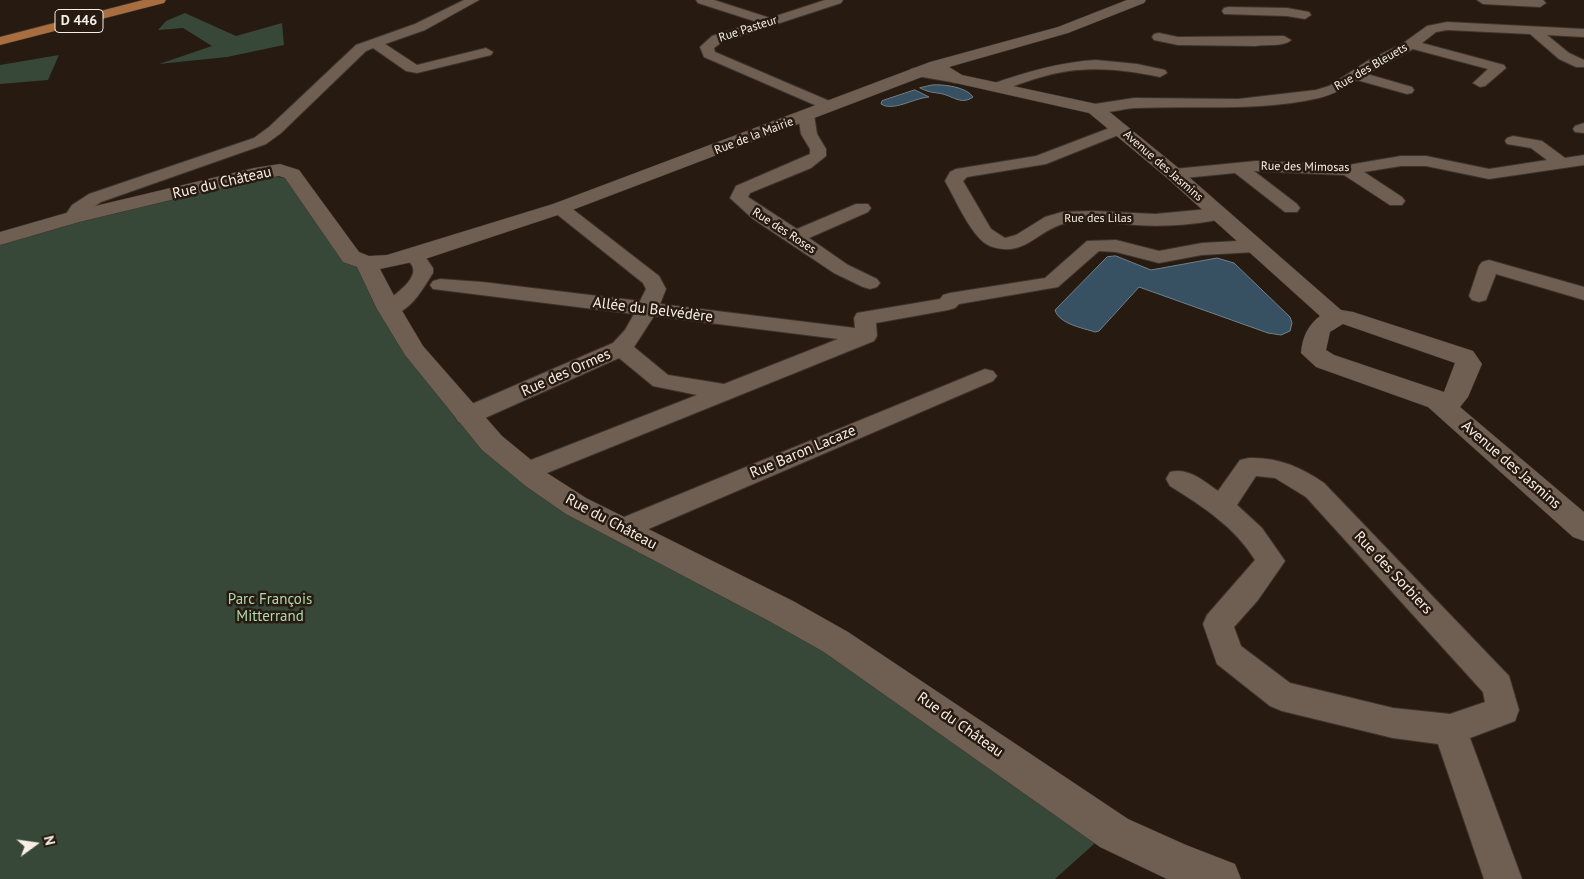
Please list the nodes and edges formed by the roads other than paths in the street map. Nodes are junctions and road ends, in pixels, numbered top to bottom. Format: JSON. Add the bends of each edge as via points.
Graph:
{"nodes":[{"id":1,"x":159,"y":0,"type":"edge"},
{"id":2,"x":473,"y":0,"type":"edge"},
{"id":3,"x":702,"y":0,"type":"edge"},
{"id":4,"x":836,"y":0,"type":"edge"},
{"id":5,"x":1139,"y":0,"type":"edge"},
{"id":6,"x":1219,"y":0,"type":"edge"},
{"id":7,"x":1468,"y":0,"type":"edge"},
{"id":8,"x":1540,"y":3,"type":"dead end"},
{"id":9,"x":1484,"y":9,"type":"edge"},
{"id":10,"x":1228,"y":11,"type":"junction"},
{"id":11,"x":1305,"y":16,"type":"dead end"},
{"id":12,"x":770,"y":22,"type":"junction"},
{"id":13,"x":1501,"y":28,"type":"junction"},
{"id":14,"x":1533,"y":30,"type":"junction"},
{"id":15,"x":1584,"y":33,"type":"edge"},
{"id":16,"x":1249,"y":35,"type":"junction"},
{"id":17,"x":1159,"y":37,"type":"dead end"},
{"id":18,"x":1284,"y":40,"type":"dead end"},
{"id":19,"x":0,"y":41,"type":"edge"},
{"id":20,"x":373,"y":42,"type":"junction"},
{"id":21,"x":1411,"y":44,"type":"junction"},
{"id":22,"x":1558,"y":50,"type":"junction"},
{"id":23,"x":486,"y":52,"type":"dead end"},
{"id":24,"x":1541,"y":57,"type":"dead end"},
{"id":25,"x":1581,"y":64,"type":"dead end"},
{"id":26,"x":935,"y":65,"type":"junction"},
{"id":27,"x":916,"y":72,"type":"junction"},
{"id":28,"x":1160,"y":72,"type":"dead end"},
{"id":29,"x":1356,"y":75,"type":"junction"},
{"id":30,"x":957,"y":79,"type":"junction"},
{"id":31,"x":1480,"y":83,"type":"dead end"},
{"id":32,"x":997,"y":87,"type":"junction"},
{"id":33,"x":1407,"y":90,"type":"dead end"},
{"id":34,"x":829,"y":106,"type":"junction"},
{"id":35,"x":1095,"y":110,"type":"junction"},
{"id":36,"x":806,"y":116,"type":"junction"},
{"id":37,"x":1120,"y":129,"type":"junction"},
{"id":38,"x":1513,"y":141,"type":"dead end"},
{"id":39,"x":1584,"y":160,"type":"edge"},
{"id":40,"x":1561,"y":163,"type":"junction"},
{"id":41,"x":1238,"y":167,"type":"junction"},
{"id":42,"x":1348,"y":170,"type":"junction"},
{"id":43,"x":1174,"y":174,"type":"junction"},
{"id":44,"x":1396,"y":201,"type":"dead end"},
{"id":45,"x":96,"y":206,"type":"junction"},
{"id":46,"x":560,"y":208,"type":"junction"},
{"id":47,"x":862,"y":208,"type":"dead end"},
{"id":48,"x":1291,"y":208,"type":"dead end"},
{"id":49,"x":1219,"y":214,"type":"junction"},
{"id":50,"x":795,"y":237,"type":"junction"},
{"id":51,"x":0,"y":239,"type":"edge"},
{"id":52,"x":1255,"y":246,"type":"junction"},
{"id":53,"x":414,"y":256,"type":"junction"},
{"id":54,"x":366,"y":263,"type":"junction"},
{"id":55,"x":870,"y":283,"type":"dead end"},
{"id":56,"x":440,"y":285,"type":"dead end"},
{"id":57,"x":1584,"y":294,"type":"edge"},
{"id":58,"x":1479,"y":296,"type":"dead end"},
{"id":59,"x":389,"y":309,"type":"junction"},
{"id":60,"x":648,"y":310,"type":"junction"},
{"id":61,"x":1335,"y":316,"type":"junction"},
{"id":62,"x":866,"y":336,"type":"junction"},
{"id":63,"x":621,"y":348,"type":"junction"},
{"id":64,"x":985,"y":376,"type":"dead end"},
{"id":65,"x":726,"y":392,"type":"junction"},
{"id":66,"x":1437,"y":401,"type":"junction"},
{"id":67,"x":467,"y":416,"type":"junction"},
{"id":68,"x":527,"y":472,"type":"junction"},
{"id":69,"x":1178,"y":480,"type":"dead end"},
{"id":70,"x":1222,"y":506,"type":"junction"},
{"id":71,"x":1584,"y":528,"type":"edge"},
{"id":72,"x":622,"y":529,"type":"junction"},
{"id":73,"x":1450,"y":730,"type":"junction"},
{"id":74,"x":1220,"y":879,"type":"edge"},
{"id":75,"x":1503,"y":879,"type":"edge"}],
"edges":[{"from":1,"to":19,"type":"main road","number":"D 446"},
{"from":2,"to":20,"type":"street","via":[[420,28]]},
{"from":3,"to":12,"type":"street"},
{"from":4,"to":12,"type":"street","name":"Rue Pasteur"},
{"from":5,"to":26,"type":"street","name":"Rue de la Mairie","via":[[1063,30]]},
{"from":6,"to":10,"type":"street"},
{"from":7,"to":9,"type":"street"},
{"from":8,"to":9,"type":"street"},
{"from":9,"to":13,"type":"street"},
{"from":10,"to":11,"type":"street","via":[[1287,12]]},
{"from":10,"to":16,"type":"street"},
{"from":12,"to":34,"type":"street","name":"Rue Pasteur","via":[[717,39],[707,47],[709,54]]},
{"from":13,"to":14,"type":"street","name":"Rue des Bleuets"},
{"from":13,"to":21,"type":"street","name":"Rue des Bleuets","via":[[1447,26],[1432,29]]},
{"from":14,"to":15,"type":"street","name":"Rue des Bleuets"},
{"from":14,"to":22,"type":"street"},
{"from":16,"to":17,"type":"street","via":[[1178,41]]},
{"from":16,"to":18,"type":"street"},
{"from":20,"to":23,"type":"street","via":[[417,69]]},
{"from":20,"to":45,"type":"street","via":[[361,48],[260,141]]},
{"from":21,"to":29,"type":"street","name":"Rue des Bleuets"},
{"from":21,"to":31,"type":"street","via":[[1499,68]]},
{"from":22,"to":24,"type":"street"},
{"from":22,"to":25,"type":"street"},
{"from":26,"to":27,"type":"street","name":"Rue de la Mairie"},
{"from":26,"to":30,"type":"street","name":"Avenue des Jasmins"},
{"from":27,"to":30,"type":"street","name":"Avenue des Jasmins"},
{"from":27,"to":34,"type":"street","name":"Rue de la Mairie"},
{"from":28,"to":32,"type":"street","via":[[1093,62],[1031,75]]},
{"from":29,"to":33,"type":"street"},
{"from":29,"to":35,"type":"street","name":"Rue des Bleuets","via":[[1334,89],[1317,94],[1238,104],[1134,104]]},
{"from":30,"to":32,"type":"street","name":"Avenue des Jasmins"},
{"from":32,"to":35,"type":"street","name":"Avenue des Jasmins"},
{"from":34,"to":36,"type":"street","name":"Rue de la Mairie"},
{"from":35,"to":37,"type":"street","name":"Avenue des Jasmins"},
{"from":36,"to":46,"type":"street","name":"Rue de la Mairie"},
{"from":36,"to":50,"type":"street","name":"Rue des Roses","via":[[818,156],[742,190],[739,198],[752,211]]},
{"from":37,"to":43,"type":"street","name":"Avenue des Jasmins"},
{"from":37,"to":49,"type":"street","name":"Rue des Lilas","via":[[1040,160],[962,173],[954,181],[984,232],[998,243],[1010,244],[1025,239],[1040,227],[1062,218],[1149,220]]},
{"from":38,"to":40,"type":"street","via":[[1536,144]]},
{"from":39,"to":40,"type":"street","name":"Rue des Mimosas"},
{"from":40,"to":42,"type":"street","name":"Rue des Mimosas","via":[[1488,174],[1480,179],[1426,161],[1401,161]]},
{"from":41,"to":42,"type":"street","name":"Rue des Mimosas"},
{"from":41,"to":43,"type":"street","name":"Rue des Mimosas"},
{"from":41,"to":48,"type":"street"},
{"from":42,"to":44,"type":"street"},
{"from":43,"to":49,"type":"street","name":"Avenue des Jasmins"},
{"from":45,"to":51,"type":"street","name":"Rue du Château"},
{"from":45,"to":54,"type":"street","name":"Rue du Château","via":[[280,170],[299,180],[351,258]]},
{"from":46,"to":53,"type":"street","name":"Rue de la Mairie"},
{"from":46,"to":60,"type":"street","name":"Rue des Ormes","via":[[652,280],[656,289]]},
{"from":47,"to":50,"type":"street"},
{"from":49,"to":52,"type":"street","name":"Avenue des Jasmins"},
{"from":50,"to":55,"type":"street","name":"Rue des Roses","via":[[854,278]]},
{"from":52,"to":61,"type":"street","name":"Avenue des Jasmins"},
{"from":52,"to":62,"type":"street","via":[[1159,257],[1116,246],[1094,246],[1051,284],[950,299],[948,304],[865,318]]},
{"from":53,"to":54,"type":"street","name":"Rue de la Mairie"},
{"from":53,"to":59,"type":"street","via":[[423,273],[406,299]]},
{"from":54,"to":59,"type":"street","name":"Rue du Château"},
{"from":56,"to":60,"type":"street","name":"Allée du Belvédère"},
{"from":57,"to":58,"type":"street","via":[[1489,266]]},
{"from":59,"to":67,"type":"street","name":"Rue du Château","via":[[414,350]]},
{"from":60,"to":62,"type":"street","name":"Allée du Belvédère"},
{"from":60,"to":63,"type":"street","name":"Rue des Ormes","via":[[630,340]]},
{"from":61,"to":66,"type":"street","via":[[1326,320],[1312,343],[1312,354]]},
{"from":61,"to":66,"type":"street","via":[[1464,357],[1469,364],[1455,397],[1450,401]]},
{"from":62,"to":65,"type":"street"},
{"from":63,"to":65,"type":"street","via":[[661,381]]},
{"from":63,"to":67,"type":"street","name":"Rue des Ormes"},
{"from":64,"to":72,"type":"street","name":"Rue Baron Lacaze"},
{"from":65,"to":68,"type":"street"},
{"from":66,"to":71,"type":"street","name":"Avenue des Jasmins"},
{"from":67,"to":68,"type":"street","name":"Rue du Château","via":[[492,443]]},
{"from":68,"to":72,"type":"street","name":"Rue du Château","via":[[576,506]]},
{"from":69,"to":70,"type":"street","name":"Rue des Sorbiers"},
{"from":70,"to":73,"type":"street","name":"Rue des Sorbiers","via":[[1260,541],[1271,561],[1218,624],[1228,654],[1282,696],[1393,723]]},
{"from":70,"to":73,"type":"street","name":"Rue des Sorbiers","via":[[1249,467],[1266,465],[1291,473],[1315,490],[1498,686],[1503,710]]},
{"from":72,"to":74,"type":"street","name":"Rue du Château","via":[[836,642],[1114,833]]},
{"from":73,"to":75,"type":"street"}]}
